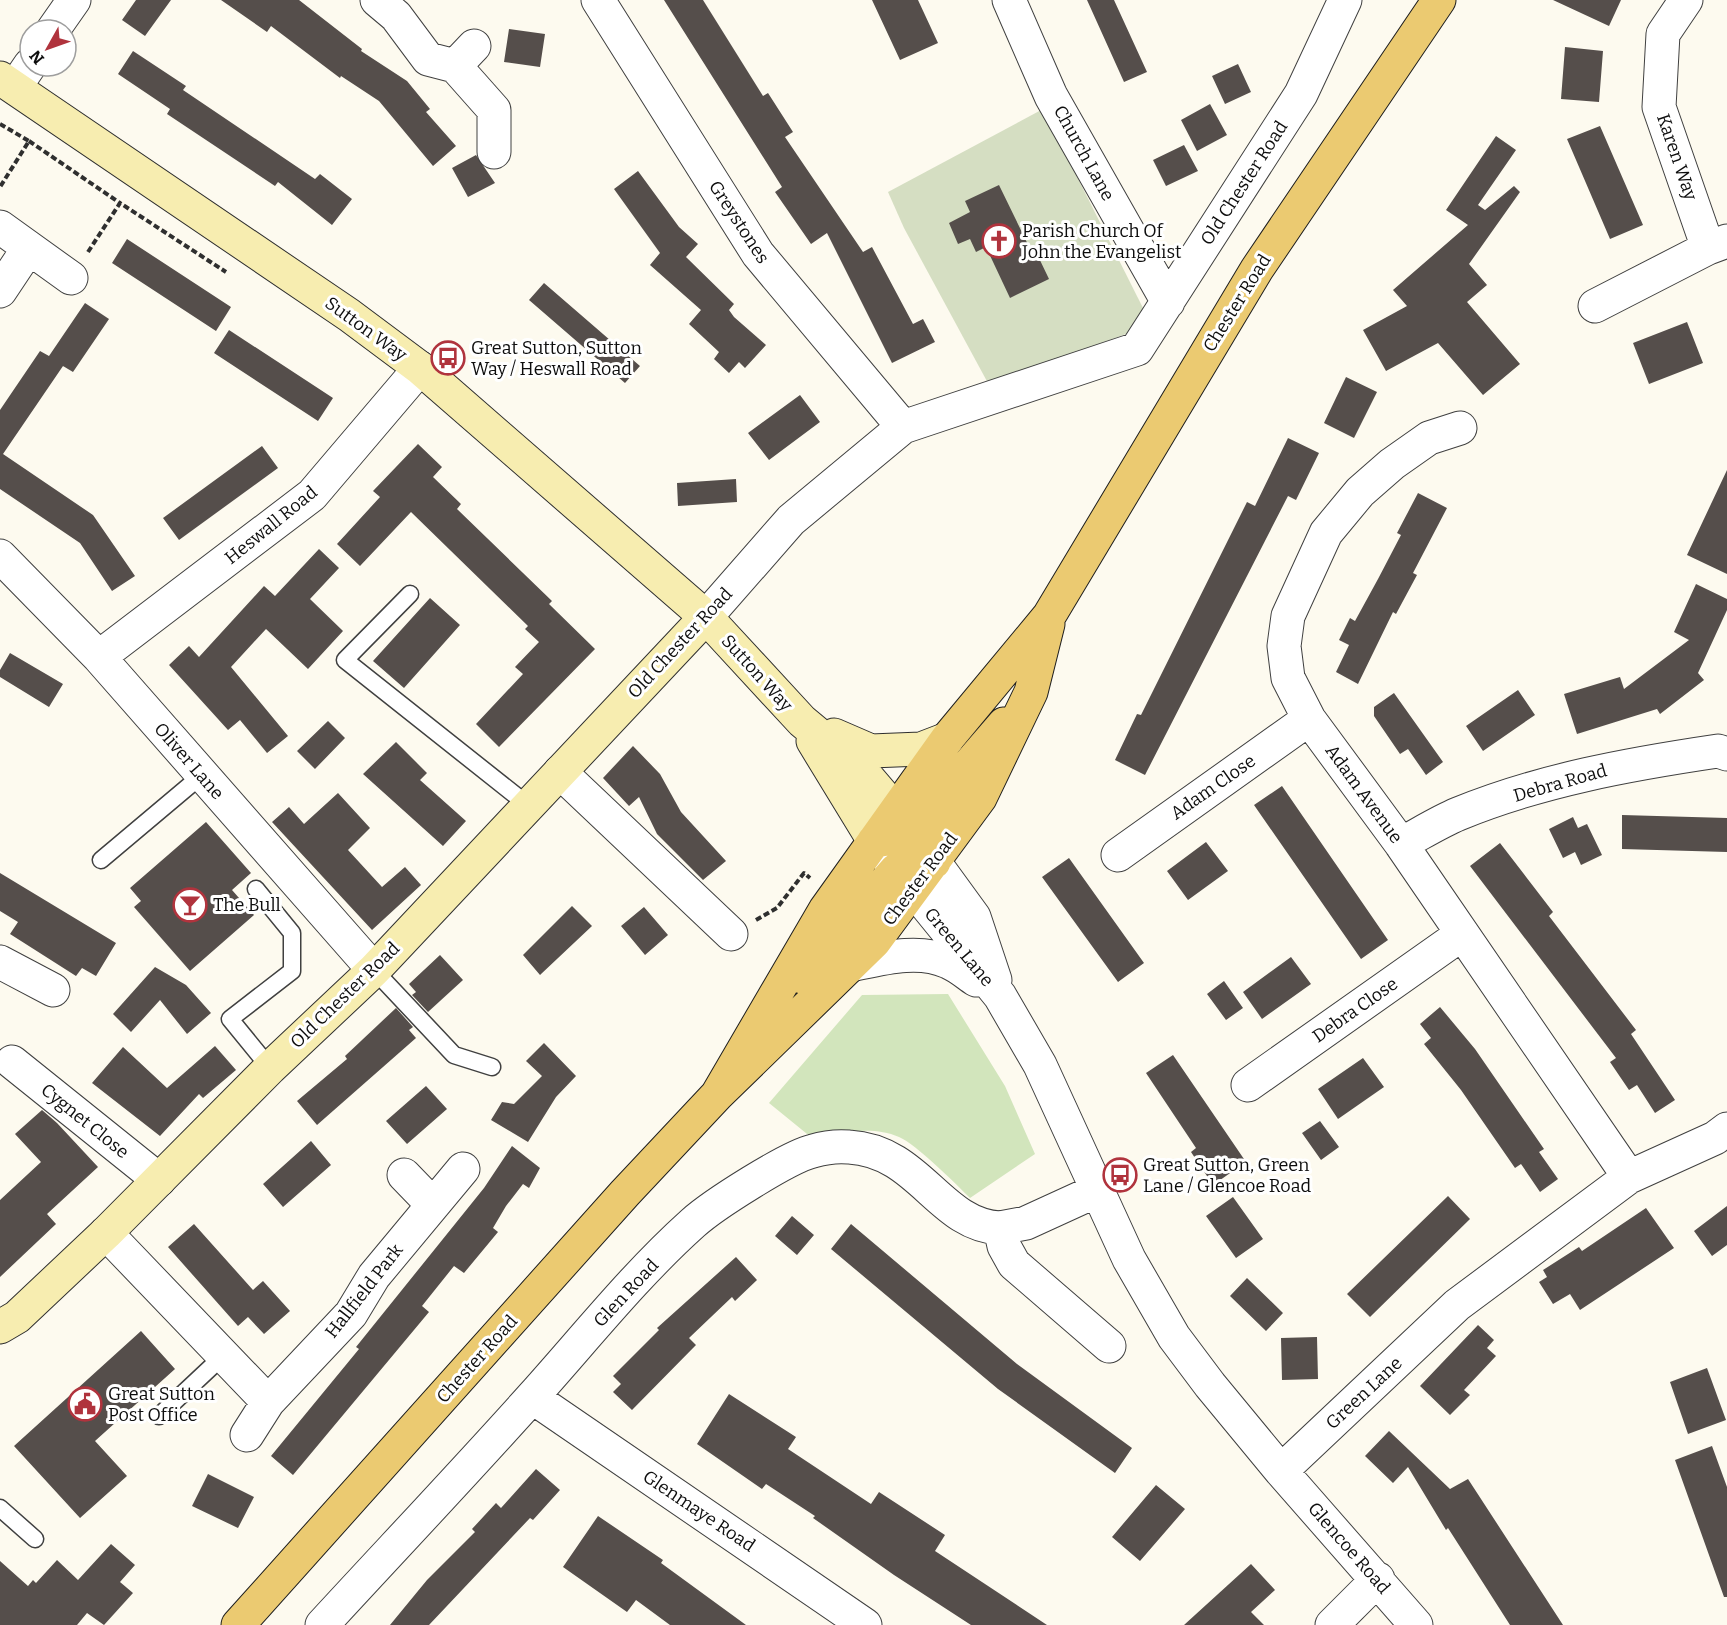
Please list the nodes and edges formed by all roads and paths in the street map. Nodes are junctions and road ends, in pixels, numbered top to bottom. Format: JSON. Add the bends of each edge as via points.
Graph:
{"nodes":[{"id":1,"x":377,"y":0,"type":"edge"},
{"id":2,"x":598,"y":0,"type":"edge"},
{"id":3,"x":1009,"y":0,"type":"edge"},
{"id":4,"x":1345,"y":0,"type":"edge"},
{"id":5,"x":1439,"y":0,"type":"edge"},
{"id":6,"x":1686,"y":0,"type":"edge"},
{"id":7,"x":15,"y":77,"type":"edge"},
{"id":8,"x":0,"y":124,"type":"edge"},
{"id":9,"x":29,"y":141,"type":"junction"},
{"id":10,"x":494,"y":152,"type":"dead end"},
{"id":11,"x":0,"y":187,"type":"edge"},
{"id":12,"x":120,"y":203,"type":"junction"},
{"id":13,"x":0,"y":227,"type":"edge"},
{"id":14,"x":1718,"y":244,"type":"edge"},
{"id":15,"x":28,"y":249,"type":"junction"},
{"id":16,"x":231,"y":275,"type":"dead end"},
{"id":17,"x":71,"y":278,"type":"joint"},
{"id":18,"x":0,"y":291,"type":"edge"},
{"id":19,"x":1167,"y":302,"type":"junction"},
{"id":20,"x":1595,"y":306,"type":"dead end"},
{"id":21,"x":420,"y":368,"type":"junction"},
{"id":22,"x":903,"y":427,"type":"junction"},
{"id":23,"x":1460,"y":428,"type":"dead end"},
{"id":24,"x":4,"y":567,"type":"edge"},
{"id":25,"x":410,"y":594,"type":"dead end"},
{"id":26,"x":1049,"y":616,"type":"junction"},
{"id":27,"x":706,"y":617,"type":"junction"},
{"id":28,"x":99,"y":657,"type":"junction"},
{"id":29,"x":1309,"y":719,"type":"junction"},
{"id":30,"x":802,"y":721,"type":"junction"},
{"id":31,"x":947,"y":739,"type":"junction"},
{"id":32,"x":1724,"y":745,"type":"edge"},
{"id":33,"x":560,"y":772,"type":"junction"},
{"id":34,"x":202,"y":775,"type":"junction"},
{"id":35,"x":529,"y":806,"type":"junction"},
{"id":36,"x":896,"y":810,"type":"junction"},
{"id":37,"x":874,"y":842,"type":"junction"},
{"id":38,"x":1401,"y":844,"type":"junction"},
{"id":39,"x":925,"y":848,"type":"junction"},
{"id":40,"x":1118,"y":855,"type":"dead end"},
{"id":41,"x":101,"y":860,"type":"dead end"},
{"id":42,"x":904,"y":880,"type":"junction"},
{"id":43,"x":256,"y":889,"type":"dead end"},
{"id":44,"x":835,"y":896,"type":"junction"},
{"id":45,"x":731,"y":934,"type":"joint"},
{"id":46,"x":1462,"y":934,"type":"junction"},
{"id":47,"x":0,"y":962,"type":"edge"},
{"id":48,"x":850,"y":965,"type":"junction"},
{"id":49,"x":375,"y":970,"type":"junction"},
{"id":50,"x":52,"y":990,"type":"dead end"},
{"id":51,"x":1000,"y":996,"type":"junction"},
{"id":52,"x":761,"y":1022,"type":"junction"},
{"id":53,"x":4,"y":1067,"type":"edge"},
{"id":54,"x":492,"y":1067,"type":"dead end"},
{"id":55,"x":270,"y":1068,"type":"junction"},
{"id":56,"x":1248,"y":1085,"type":"dead end"},
{"id":57,"x":717,"y":1095,"type":"junction"},
{"id":58,"x":1727,"y":1129,"type":"edge"},
{"id":59,"x":463,"y":1169,"type":"dead end"},
{"id":60,"x":404,"y":1175,"type":"dead end"},
{"id":61,"x":1629,"y":1177,"type":"junction"},
{"id":62,"x":159,"y":1180,"type":"junction"},
{"id":63,"x":1096,"y":1191,"type":"junction"},
{"id":64,"x":433,"y":1205,"type":"junction"},
{"id":65,"x":1000,"y":1228,"type":"junction"},
{"id":66,"x":106,"y":1233,"type":"junction"},
{"id":67,"x":0,"y":1327,"type":"edge"},
{"id":68,"x":1109,"y":1346,"type":"dead end"},
{"id":69,"x":224,"y":1355,"type":"junction"},
{"id":70,"x":532,"y":1397,"type":"junction"},
{"id":71,"x":268,"y":1402,"type":"junction"},
{"id":72,"x":159,"y":1416,"type":"dead end"},
{"id":73,"x":247,"y":1435,"type":"dead end"},
{"id":74,"x":1281,"y":1471,"type":"junction"},
{"id":75,"x":0,"y":1508,"type":"edge"},
{"id":76,"x":35,"y":1539,"type":"dead end"},
{"id":77,"x":1378,"y":1579,"type":"junction"},
{"id":78,"x":238,"y":1625,"type":"edge"},
{"id":79,"x":322,"y":1625,"type":"edge"},
{"id":80,"x":865,"y":1625,"type":"edge"},
{"id":81,"x":1332,"y":1625,"type":"edge"},
{"id":82,"x":1416,"y":1625,"type":"edge"}],
"edges":[{"from":1,"to":10,"type":"street","via":[[396,16],[428,59],[464,56],[494,110]]},
{"from":2,"to":22,"type":"street","name":"Greystones","via":[[758,254]]},
{"from":3,"to":19,"type":"street","name":"Church Lane","via":[[1052,96]]},
{"from":4,"to":19,"type":"street","name":"Old Chester Road","via":[[1301,94]]},
{"from":5,"to":26,"type":"main road","name":"Chester Road","via":[[1257,269]]},
{"from":6,"to":14,"type":"street","name":"Karen Way","via":[[1663,34],[1659,107]]},
{"from":7,"to":21,"type":"main road","name":"Sutton Way"},
{"from":8,"to":9,"type":"path"},
{"from":9,"to":11,"type":"path"},
{"from":9,"to":12,"type":"path"},
{"from":12,"to":16,"type":"path"},
{"from":12,"to":17,"type":"path"},
{"from":13,"to":15,"type":"street"},
{"from":14,"to":20,"type":"street"},
{"from":15,"to":17,"type":"street"},
{"from":15,"to":18,"type":"street"},
{"from":19,"to":22,"type":"street","name":"Old Chester Road","via":[[1137,349]]},
{"from":21,"to":27,"type":"main road","name":"Sutton Way"},
{"from":21,"to":28,"type":"street","name":"Heswall Road","via":[[312,495]]},
{"from":22,"to":27,"type":"street","name":"Old Chester Road","via":[[790,520]]},
{"from":23,"to":29,"type":"street","name":"Adam Avenue","via":[[1429,438],[1392,464],[1360,492],[1326,533],[1287,616],[1284,646],[1288,678]]},
{"from":24,"to":28,"type":"street","name":"Oliver Lane"},
{"from":25,"to":35,"type":"lane","via":[[345,660]]},
{"from":26,"to":31,"type":"main road","name":"Chester Road"},
{"from":26,"to":39,"type":"main road","name":"Chester Road","via":[[1031,693],[980,798]]},
{"from":27,"to":30,"type":"main road","name":"Sutton Way"},
{"from":27,"to":33,"type":"main road","name":"Old Chester Road"},
{"from":28,"to":34,"type":"street","name":"Oliver Lane"},
{"from":29,"to":38,"type":"street","name":"Adam Avenue"},
{"from":29,"to":40,"type":"street","name":"Adam Close"},
{"from":30,"to":31,"type":"main road","name":"Sutton Way","via":[[870,751],[921,749]]},
{"from":30,"to":36,"type":"main road","name":"Sutton Way","via":[[862,771]]},
{"from":30,"to":37,"type":"main road","name":"Sutton Way"},
{"from":31,"to":36,"type":"main road","name":"Chester Road"},
{"from":32,"to":38,"type":"street","name":"Debra Road","via":[[1563,780],[1458,814]]},
{"from":33,"to":35,"type":"main road","name":"Old Chester Road"},
{"from":33,"to":45,"type":"street"},
{"from":34,"to":41,"type":"lane"},
{"from":34,"to":49,"type":"street","name":"Oliver Lane"},
{"from":35,"to":49,"type":"main road","name":"Old Chester Road"},
{"from":36,"to":37,"type":"main road","name":"Chester Road"},
{"from":36,"to":39,"type":"main road","name":"Sutton Way"},
{"from":37,"to":39,"type":"main road"},
{"from":37,"to":42,"type":"street","name":"Green Lane"},
{"from":37,"to":44,"type":"main road","name":"Chester Road"},
{"from":38,"to":46,"type":"street","name":"Adam Avenue"},
{"from":39,"to":42,"type":"main road","name":"Chester Road"},
{"from":39,"to":51,"type":"street","name":"Green Lane","via":[[974,917]]},
{"from":42,"to":48,"type":"main road","name":"Chester Road","via":[[874,942]]},
{"from":42,"to":51,"type":"street","name":"Green Lane"},
{"from":42,"to":52,"type":"main road","via":[[849,926]]},
{"from":43,"to":55,"type":"lane","via":[[292,933],[292,971],[230,1019]]},
{"from":44,"to":45,"type":"path","via":[[804,873],[777,909]]},
{"from":44,"to":52,"type":"main road","name":"Chester Road"},
{"from":46,"to":56,"type":"street","name":"Debra Close"},
{"from":46,"to":61,"type":"street","name":"Adam Avenue"},
{"from":47,"to":50,"type":"street"},
{"from":48,"to":51,"type":"street","name":"Green Lane","via":[[894,957],[931,957],[948,962]]},
{"from":48,"to":57,"type":"main road","name":"Chester Road"},
{"from":49,"to":54,"type":"lane","via":[[454,1055]]},
{"from":49,"to":55,"type":"main road","name":"Old Chester Road"},
{"from":51,"to":63,"type":"street","name":"Green Lane","via":[[1040,1065]]},
{"from":52,"to":57,"type":"main road","name":"Chester Road"},
{"from":53,"to":62,"type":"street","name":"Cygnet Close"},
{"from":55,"to":62,"type":"main road","name":"Old Chester Road"},
{"from":57,"to":78,"type":"main road","name":"Chester Road"},
{"from":58,"to":61,"type":"street","name":"Green Lane"},
{"from":59,"to":64,"type":"street","name":"Hallfield Park"},
{"from":60,"to":64,"type":"street"},
{"from":61,"to":74,"type":"street","name":"Green Lane","via":[[1457,1305]]},
{"from":62,"to":66,"type":"main road","name":"Old Chester Road"},
{"from":63,"to":65,"type":"street","via":[[1026,1222]]},
{"from":63,"to":74,"type":"street","name":"Green Lane","via":[[1174,1337]]},
{"from":64,"to":71,"type":"street","name":"Hallfield Park","via":[[374,1276],[351,1314]]},
{"from":65,"to":68,"type":"street","via":[[1014,1264]]},
{"from":65,"to":70,"type":"street","name":"Glen Road","via":[[971,1221],[912,1172],[878,1151],[847,1147],[812,1151],[754,1181],[695,1221],[642,1273]]},
{"from":66,"to":67,"type":"main road","name":"Old Chester Road","via":[[17,1317]]},
{"from":66,"to":69,"type":"street"},
{"from":69,"to":71,"type":"street"},
{"from":69,"to":72,"type":"lane"},
{"from":70,"to":79,"type":"street","name":"Glen Road"},
{"from":70,"to":80,"type":"street","name":"Glenmaye Road"},
{"from":71,"to":73,"type":"street","name":"Hallfield Park"},
{"from":74,"to":77,"type":"street","name":"Glencoe Road"},
{"from":75,"to":76,"type":"lane"},
{"from":77,"to":81,"type":"street"},
{"from":77,"to":82,"type":"street","name":"Glencoe Road"}]}
